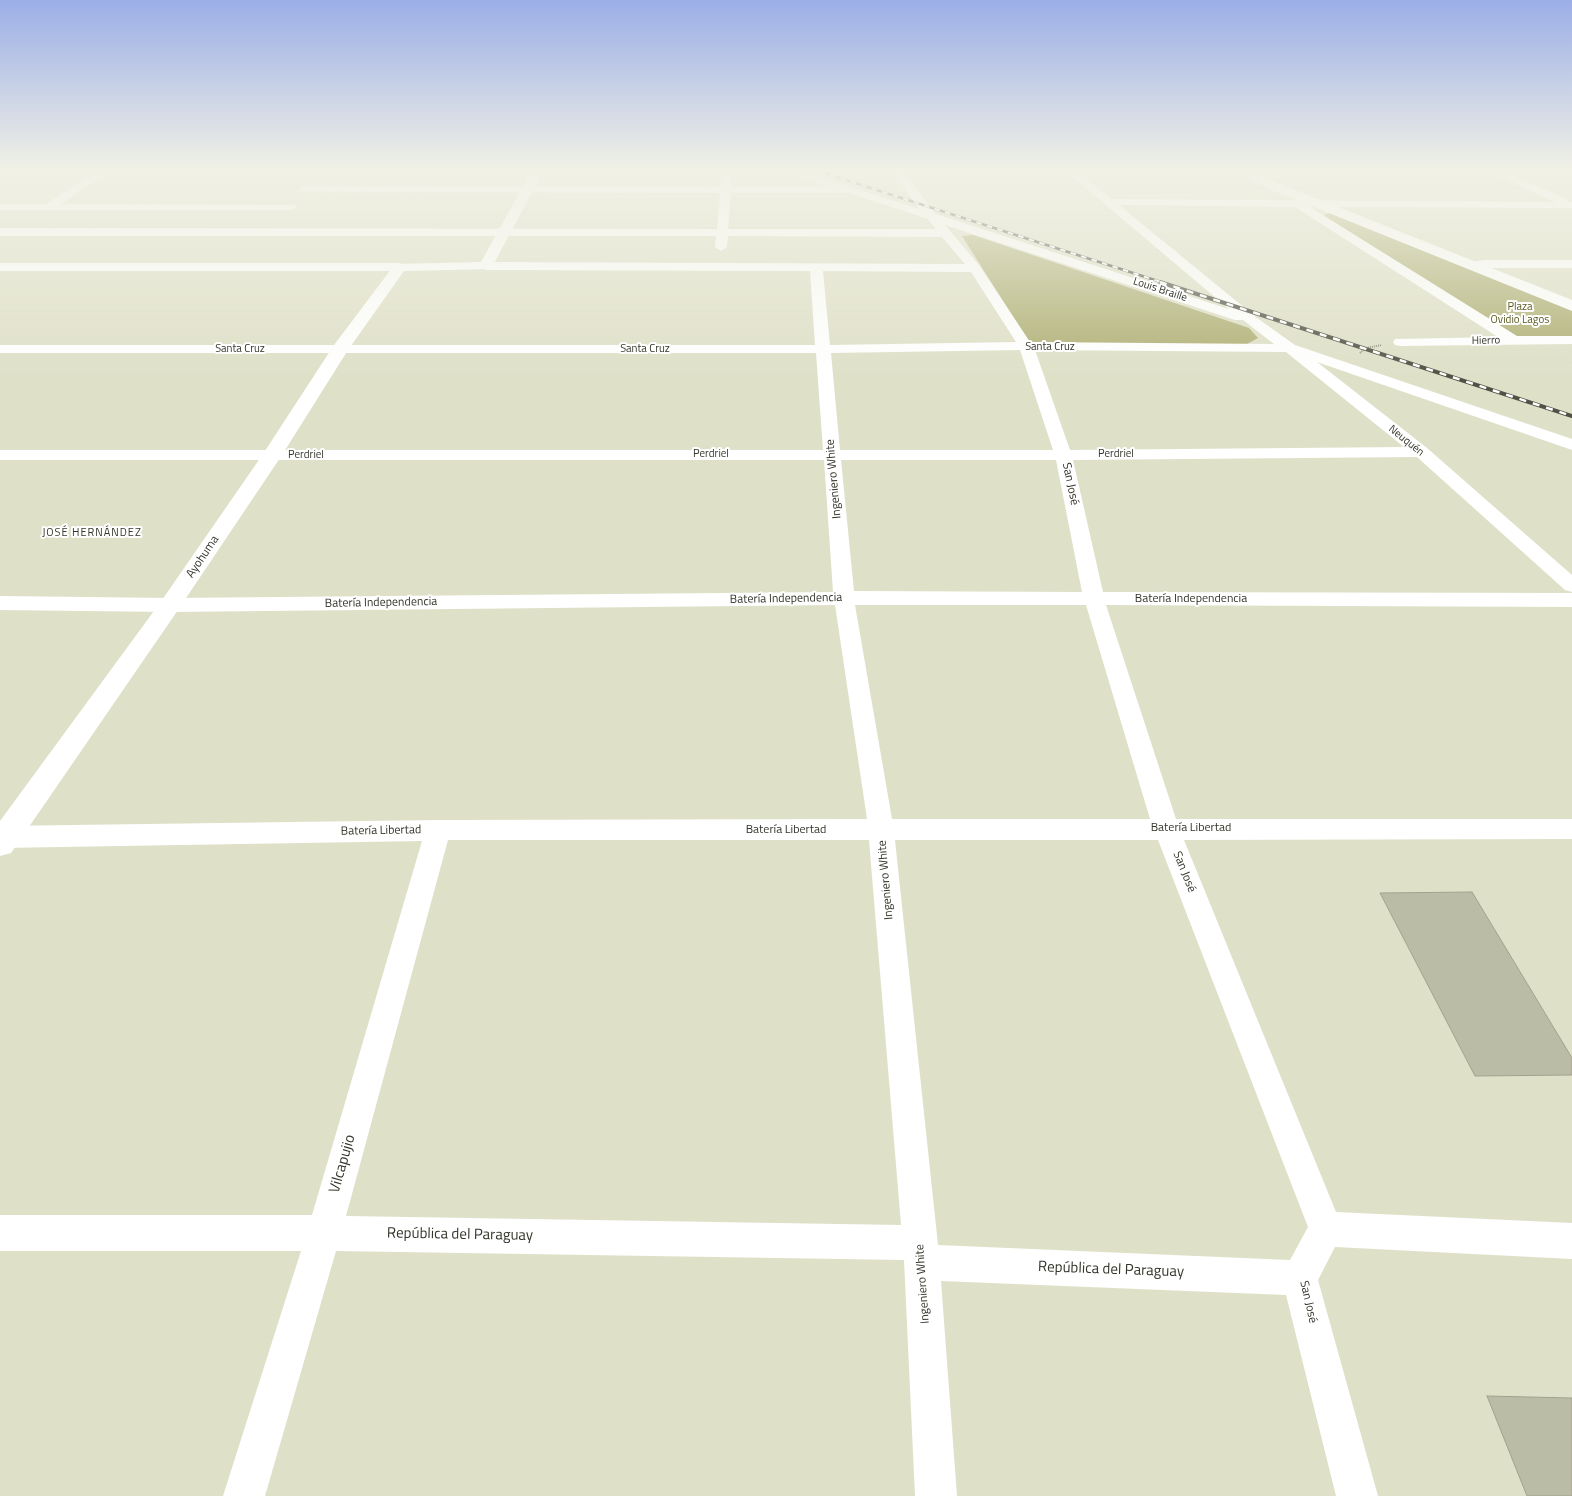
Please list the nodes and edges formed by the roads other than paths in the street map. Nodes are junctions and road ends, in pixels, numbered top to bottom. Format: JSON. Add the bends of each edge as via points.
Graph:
{"nodes":[{"id":1,"x":500,"y":238,"type":"edge"},
{"id":2,"x":722,"y":238,"type":"edge"},
{"id":3,"x":950,"y":238,"type":"edge"},
{"id":4,"x":1000,"y":238,"type":"edge"},
{"id":5,"x":1151,"y":238,"type":"edge"},
{"id":6,"x":1353,"y":238,"type":"edge"},
{"id":7,"x":1406,"y":238,"type":"edge"},
{"id":8,"x":1409,"y":238,"type":"edge"},
{"id":9,"x":1572,"y":264,"type":"edge"},
{"id":10,"x":1478,"y":265,"type":"junction"},
{"id":11,"x":486,"y":266,"type":"junction"},
{"id":12,"x":720,"y":266,"type":"junction"},
{"id":13,"x":0,"y":267,"type":"edge"},
{"id":14,"x":400,"y":267,"type":"junction"},
{"id":15,"x":816,"y":267,"type":"junction"},
{"id":16,"x":975,"y":268,"type":"junction"},
{"id":17,"x":1572,"y":299,"type":"edge"},
{"id":18,"x":1572,"y":306,"type":"edge"},
{"id":19,"x":1252,"y":321,"type":"junction"},
{"id":20,"x":1572,"y":340,"type":"edge"},
{"id":21,"x":1515,"y":341,"type":"junction"},
{"id":22,"x":1400,"y":342,"type":"road end"},
{"id":23,"x":1026,"y":346,"type":"junction"},
{"id":24,"x":1290,"y":348,"type":"junction"},
{"id":25,"x":0,"y":349,"type":"edge"},
{"id":26,"x":340,"y":349,"type":"junction"},
{"id":27,"x":823,"y":349,"type":"junction"},
{"id":28,"x":1572,"y":445,"type":"edge"},
{"id":29,"x":1421,"y":452,"type":"junction"},
{"id":30,"x":832,"y":454,"type":"junction"},
{"id":31,"x":0,"y":455,"type":"edge"},
{"id":32,"x":272,"y":455,"type":"junction"},
{"id":33,"x":1064,"y":455,"type":"junction"},
{"id":34,"x":1572,"y":586,"type":"edge"},
{"id":35,"x":844,"y":598,"type":"junction"},
{"id":36,"x":1094,"y":599,"type":"junction"},
{"id":37,"x":1572,"y":600,"type":"edge"},
{"id":38,"x":0,"y":603,"type":"edge"},
{"id":39,"x":170,"y":605,"type":"junction"},
{"id":40,"x":1166,"y":828,"type":"junction"},
{"id":41,"x":881,"y":829,"type":"junction"},
{"id":42,"x":1572,"y":829,"type":"edge"},
{"id":43,"x":438,"y":830,"type":"junction"},
{"id":44,"x":2,"y":839,"type":"edge"},
{"id":45,"x":1326,"y":1229,"type":"junction"},
{"id":46,"x":0,"y":1233,"type":"edge"},
{"id":47,"x":324,"y":1233,"type":"junction"},
{"id":48,"x":1572,"y":1241,"type":"edge"},
{"id":49,"x":921,"y":1252,"type":"junction"},
{"id":50,"x":1300,"y":1278,"type":"junction"},
{"id":51,"x":244,"y":1496,"type":"edge"},
{"id":52,"x":936,"y":1496,"type":"edge"},
{"id":53,"x":1357,"y":1496,"type":"edge"}],
"edges":[{"from":1,"to":11,"type":"street"},
{"from":2,"to":12,"type":"street"},
{"from":3,"to":16,"type":"street","name":"San José"},
{"from":4,"to":19,"type":"street","name":"Louis Braille"},
{"from":5,"to":19,"type":"street","name":"Neuquén"},
{"from":6,"to":21,"type":"street"},
{"from":7,"to":10,"type":"street"},
{"from":8,"to":10,"type":"street"},
{"from":9,"to":10,"type":"street"},
{"from":10,"to":17,"type":"street"},
{"from":10,"to":18,"type":"street"},
{"from":11,"to":12,"type":"street"},
{"from":11,"to":14,"type":"street"},
{"from":12,"to":15,"type":"street"},
{"from":13,"to":14,"type":"street","via":[[262,262]]},
{"from":14,"to":26,"type":"street","name":"Ayohuma"},
{"from":15,"to":16,"type":"street"},
{"from":15,"to":27,"type":"street","name":"Ingeniero White"},
{"from":16,"to":23,"type":"street","name":"San José"},
{"from":19,"to":24,"type":"street","name":"Neuquén"},
{"from":20,"to":21,"type":"street","name":"Hierro"},
{"from":21,"to":22,"type":"street","name":"Hierro"},
{"from":23,"to":24,"type":"street","name":"Santa Cruz"},
{"from":23,"to":27,"type":"street","name":"Santa Cruz"},
{"from":23,"to":33,"type":"street","name":"San José"},
{"from":24,"to":28,"type":"street"},
{"from":24,"to":29,"type":"street","name":"Neuquén"},
{"from":25,"to":26,"type":"street","name":"Santa Cruz"},
{"from":26,"to":27,"type":"street","name":"Santa Cruz"},
{"from":26,"to":32,"type":"street","name":"Ayohuma"},
{"from":27,"to":30,"type":"street","name":"Ingeniero White"},
{"from":29,"to":33,"type":"street","name":"Perdriel"},
{"from":29,"to":34,"type":"street","name":"Neuquén"},
{"from":30,"to":32,"type":"street","name":"Perdriel"},
{"from":30,"to":33,"type":"street","name":"Perdriel"},
{"from":30,"to":35,"type":"street","name":"Ingeniero White"},
{"from":31,"to":32,"type":"street","name":"Perdriel"},
{"from":32,"to":39,"type":"street","name":"Ayohuma"},
{"from":33,"to":36,"type":"street","name":"San José"},
{"from":35,"to":36,"type":"street","name":"Batería Independencia"},
{"from":35,"to":39,"type":"street","name":"Batería Independencia"},
{"from":35,"to":41,"type":"street","name":"Ingeniero White"},
{"from":36,"to":37,"type":"street","name":"Batería Independencia"},
{"from":36,"to":40,"type":"street","name":"San José"},
{"from":38,"to":39,"type":"street","name":"Batería Independencia"},
{"from":39,"to":44,"type":"street","name":"Ayohuma"},
{"from":40,"to":41,"type":"street","name":"Batería Libertad"},
{"from":40,"to":42,"type":"street","name":"Batería Libertad"},
{"from":40,"to":45,"type":"street","name":"San José"},
{"from":41,"to":43,"type":"street","name":"Batería Libertad"},
{"from":41,"to":49,"type":"street","name":"Ingeniero White"},
{"from":43,"to":44,"type":"street","name":"Batería Libertad"},
{"from":43,"to":47,"type":"street","name":"Vilcapujio"},
{"from":45,"to":48,"type":"street"},
{"from":45,"to":50,"type":"street","name":"San José"},
{"from":46,"to":47,"type":"street","name":"República del Paraguay"},
{"from":47,"to":49,"type":"street","name":"República del Paraguay"},
{"from":47,"to":51,"type":"street","name":"Vilcapujio"},
{"from":49,"to":50,"type":"street","name":"República del Paraguay"},
{"from":49,"to":52,"type":"street","name":"Ingeniero White"},
{"from":50,"to":53,"type":"street","name":"San José"}]}
